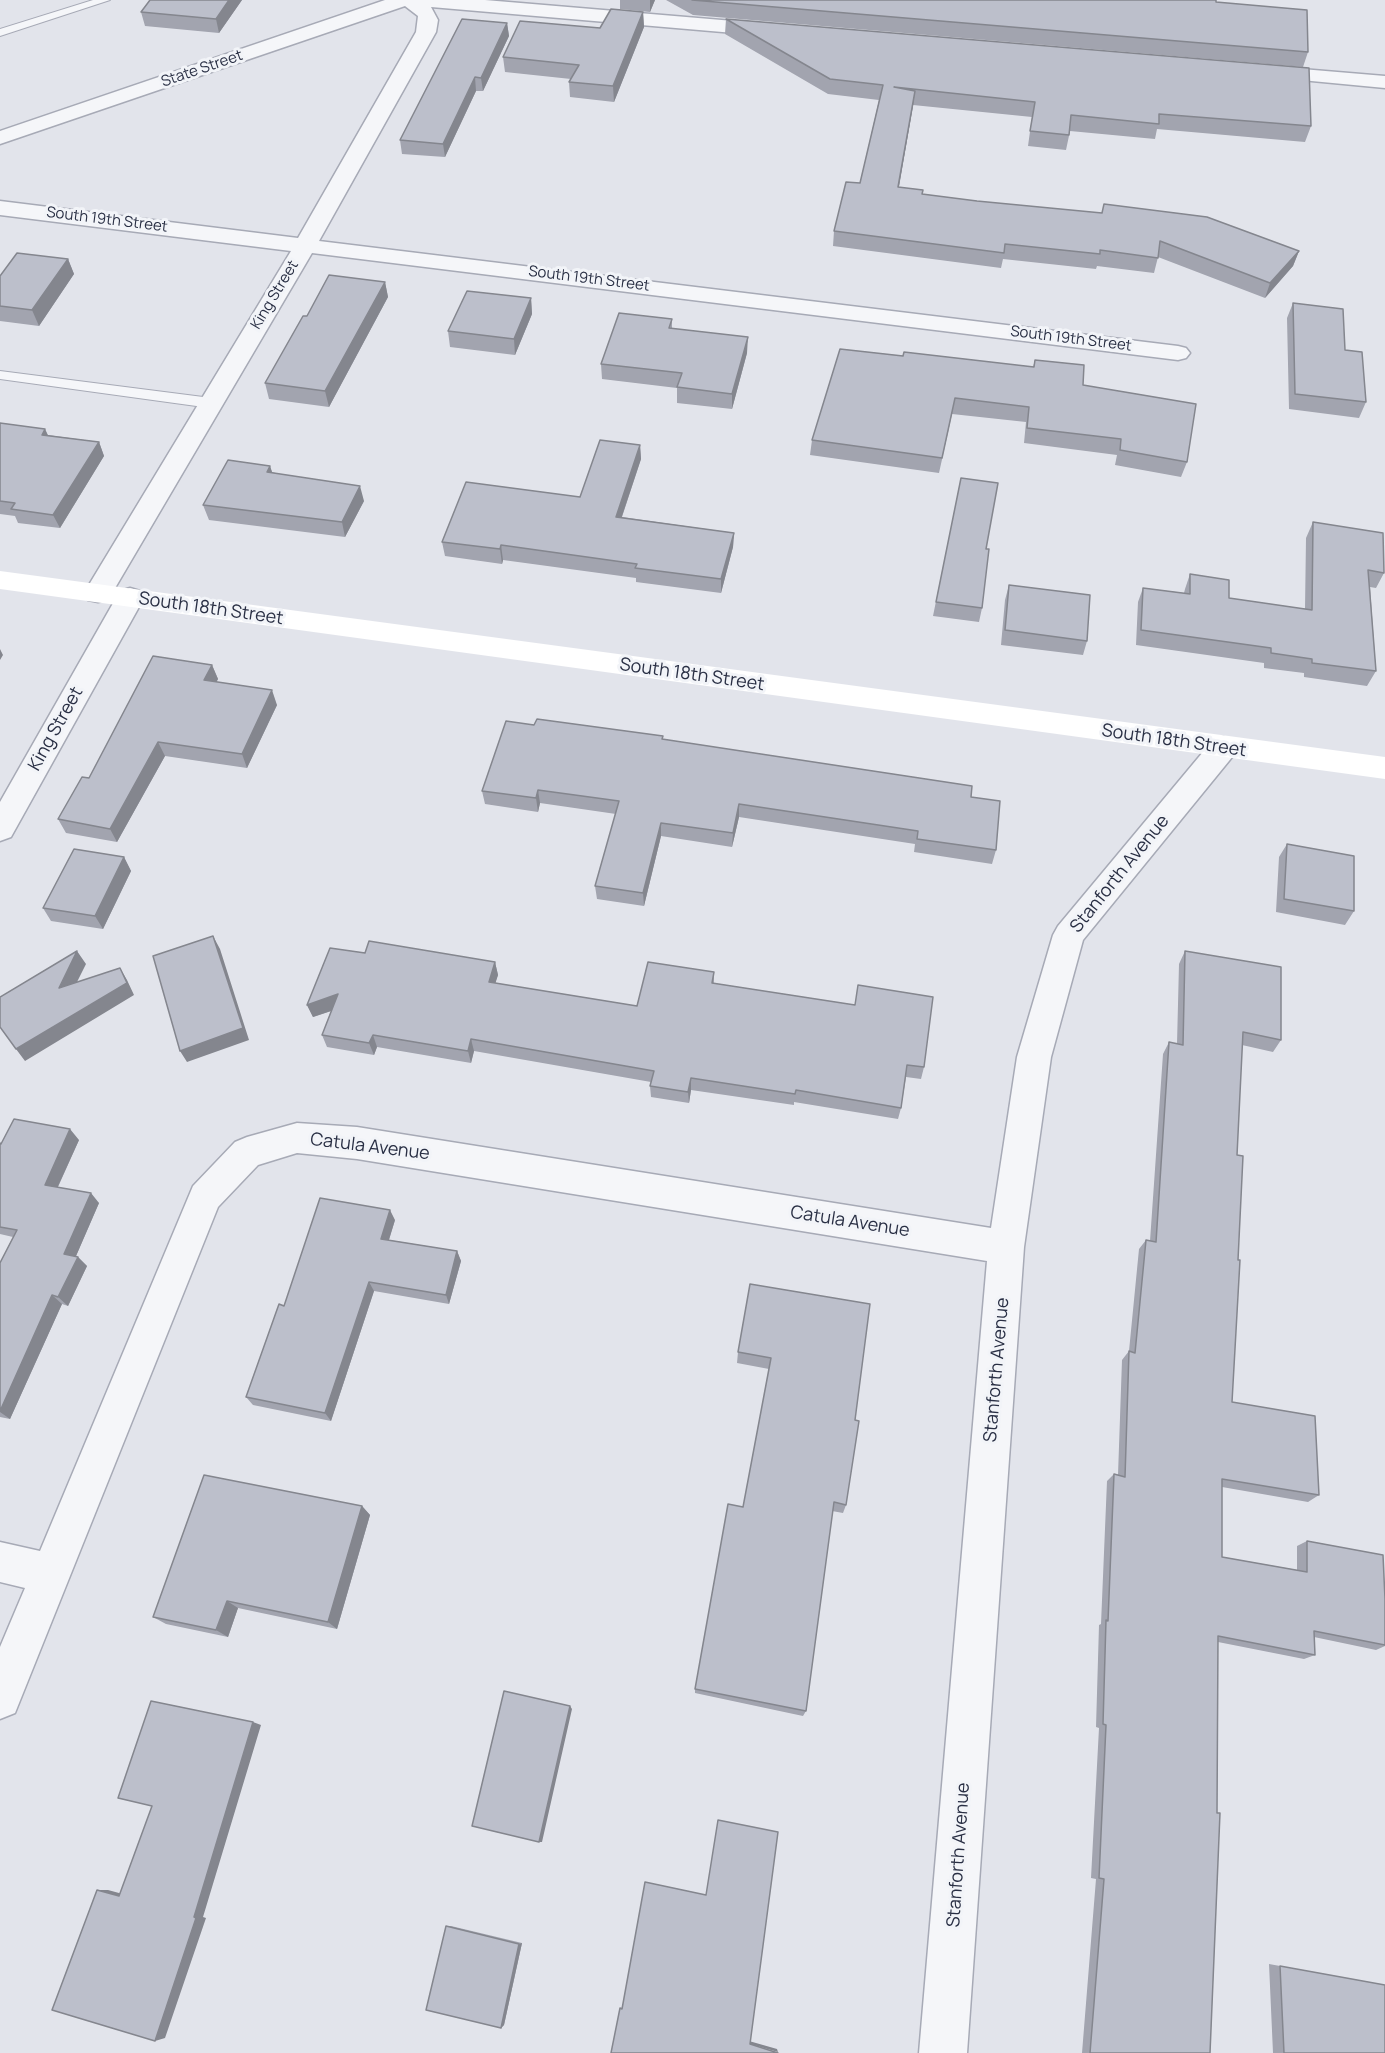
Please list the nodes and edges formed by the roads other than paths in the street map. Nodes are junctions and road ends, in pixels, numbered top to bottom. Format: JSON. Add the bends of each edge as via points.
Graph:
{"nodes":[{"id":1,"x":104,"y":0,"type":"edge"},
{"id":2,"x":403,"y":0,"type":"edge"},
{"id":3,"x":408,"y":0,"type":"edge"},
{"id":4,"x":418,"y":0,"type":"edge"},
{"id":5,"x":788,"y":32,"type":"edge"},
{"id":6,"x":0,"y":33,"type":"edge"},
{"id":7,"x":1242,"y":70,"type":"edge"},
{"id":8,"x":1385,"y":82,"type":"edge"},
{"id":9,"x":0,"y":138,"type":"edge"},
{"id":10,"x":0,"y":208,"type":"edge"},
{"id":11,"x":306,"y":244,"type":"junction"},
{"id":12,"x":1178,"y":353,"type":"dead end"},
{"id":13,"x":0,"y":375,"type":"edge"},
{"id":14,"x":211,"y":403,"type":"junction"},
{"id":15,"x":0,"y":580,"type":"edge"},
{"id":16,"x":98,"y":593,"type":"junction"},
{"id":17,"x":130,"y":598,"type":"junction"},
{"id":18,"x":1223,"y":748,"type":"junction"},
{"id":19,"x":1385,"y":768,"type":"edge"},
{"id":20,"x":0,"y":829,"type":"edge"},
{"id":21,"x":1006,"y":1247,"type":"junction"},
{"id":22,"x":0,"y":1562,"type":"edge"},
{"id":23,"x":50,"y":1573,"type":"junction"},
{"id":24,"x":0,"y":1698,"type":"edge"},
{"id":25,"x":943,"y":2053,"type":"edge"}],
"edges":[{"from":1,"to":6,"type":"lane"},
{"from":2,"to":9,"type":"street","name":"State Street"},
{"from":3,"to":11,"type":"street","name":"King Street","via":[[426,12],[430,21],[426,32]]},
{"from":4,"to":5,"type":"street"},
{"from":7,"to":8,"type":"street"},
{"from":10,"to":11,"type":"street","name":"South 19th Street"},
{"from":11,"to":12,"type":"street","name":"South 19th Street"},
{"from":11,"to":14,"type":"street","name":"King Street"},
{"from":13,"to":14,"type":"lane"},
{"from":14,"to":16,"type":"street","name":"King Street"},
{"from":15,"to":16,"type":"main road","name":"South 18th Street"},
{"from":16,"to":17,"type":"main road","name":"South 18th Street"},
{"from":17,"to":18,"type":"main road","name":"South 18th Street"},
{"from":17,"to":20,"type":"street","name":"King Street"},
{"from":18,"to":19,"type":"main road","name":"South 18th Street"},
{"from":18,"to":21,"type":"street","name":"Stanforth Avenue","via":[[1069,935],[1034,1058]]},
{"from":21,"to":23,"type":"street","name":"Catula Avenue","via":[[357,1143],[297,1138],[247,1153],[205,1197]]},
{"from":21,"to":25,"type":"street","name":"Stanforth Avenue"},
{"from":22,"to":23,"type":"street"},
{"from":23,"to":24,"type":"street"}]}
